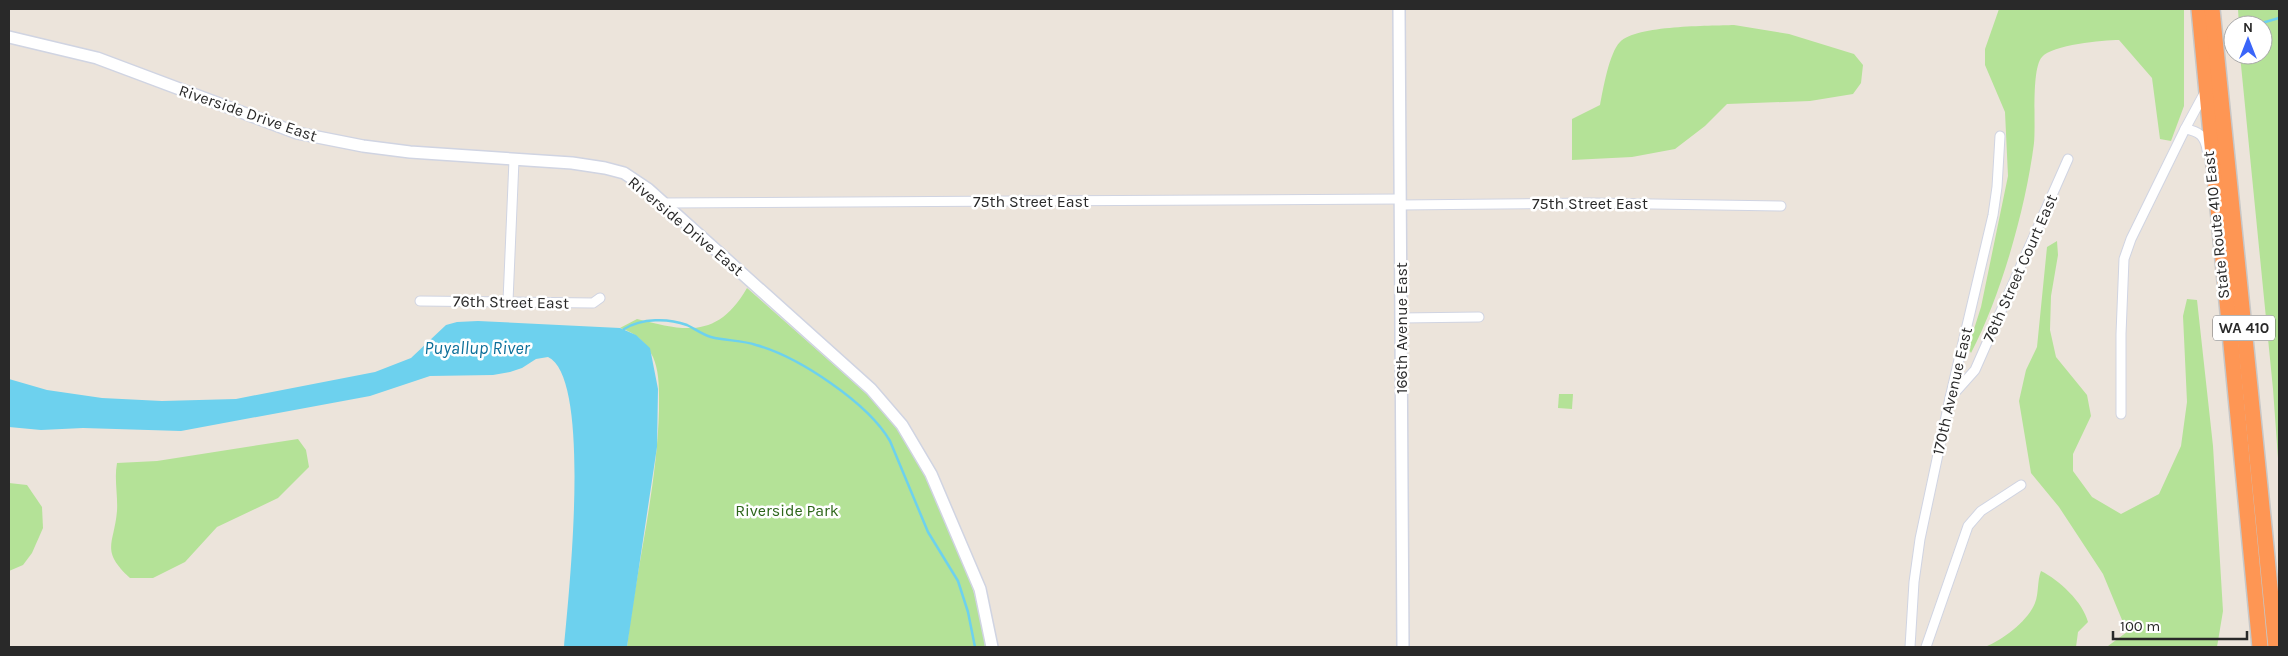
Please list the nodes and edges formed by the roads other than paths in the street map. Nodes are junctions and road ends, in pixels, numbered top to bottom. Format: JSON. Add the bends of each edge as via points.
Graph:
{"nodes":[{"id":1,"x":1399,"y":9,"type":"edge"},
{"id":2,"x":2199,"y":9,"type":"edge"},
{"id":3,"x":2212,"y":9,"type":"edge"},
{"id":4,"x":9,"y":37,"type":"edge"},
{"id":5,"x":2207,"y":89,"type":"junction"},
{"id":6,"x":2185,"y":130,"type":"junction"},
{"id":7,"x":2000,"y":136,"type":"dead end"},
{"id":8,"x":2068,"y":159,"type":"dead end"},
{"id":9,"x":514,"y":160,"type":"junction"},
{"id":10,"x":2216,"y":187,"type":"junction"},
{"id":11,"x":1400,"y":202,"type":"junction"},
{"id":12,"x":663,"y":203,"type":"junction"},
{"id":13,"x":1781,"y":206,"type":"dead end"},
{"id":14,"x":600,"y":298,"type":"dead end"},
{"id":15,"x":420,"y":301,"type":"dead end"},
{"id":16,"x":508,"y":301,"type":"junction"},
{"id":17,"x":1479,"y":317,"type":"dead end"},
{"id":18,"x":1402,"y":318,"type":"junction"},
{"id":19,"x":1950,"y":398,"type":"junction"},
{"id":20,"x":2121,"y":414,"type":"dead end"},
{"id":21,"x":2021,"y":484,"type":"dead end"},
{"id":22,"x":992,"y":647,"type":"edge"},
{"id":23,"x":1403,"y":647,"type":"edge"},
{"id":24,"x":1910,"y":647,"type":"edge"},
{"id":25,"x":1926,"y":647,"type":"edge"},
{"id":26,"x":2260,"y":647,"type":"edge"},
{"id":27,"x":2276,"y":647,"type":"edge"}],
"edges":[{"from":1,"to":11,"type":"street","name":"166th Avenue East"},
{"from":2,"to":5,"type":"highway","name":"State Route 410 East","number":"WA 410"},
{"from":3,"to":27,"type":"highway","name":"State Route 410 East","number":"WA 410"},
{"from":4,"to":9,"type":"street","name":"Riverside Drive East","via":[[97,58],[297,133],[372,147]]},
{"from":5,"to":6,"type":"street"},
{"from":5,"to":10,"type":"highway","name":"State Route 410 East","number":"WA 410"},
{"from":6,"to":10,"type":"street","via":[[2200,134],[2206,142],[2209,171]]},
{"from":6,"to":20,"type":"street","via":[[2131,239],[2124,260],[2120,334]]},
{"from":7,"to":19,"type":"street","name":"170th Avenue East","via":[[1993,215]]},
{"from":8,"to":19,"type":"street","name":"76th Street Court East","via":[[1975,370]]},
{"from":9,"to":12,"type":"street","name":"Riverside Drive East","via":[[572,163],[615,170],[648,189]]},
{"from":9,"to":16,"type":"street"},
{"from":10,"to":26,"type":"highway","name":"State Route 410 East","number":"WA 410"},
{"from":11,"to":12,"type":"street","name":"75th Street East"},
{"from":11,"to":13,"type":"street","name":"75th Street East"},
{"from":11,"to":18,"type":"street","name":"166th Avenue East"},
{"from":12,"to":22,"type":"street","name":"Riverside Drive East","via":[[871,389],[902,424],[930,474],[964,549],[980,589]]},
{"from":14,"to":16,"type":"street","name":"76th Street East","via":[[593,302]]},
{"from":15,"to":16,"type":"street","name":"76th Street East"},
{"from":17,"to":18,"type":"street"},
{"from":18,"to":23,"type":"street","name":"166th Avenue East"},
{"from":19,"to":24,"type":"street","name":"170th Avenue East","via":[[1916,562]]},
{"from":21,"to":25,"type":"street","via":[[1981,511],[1968,526]]}]}
